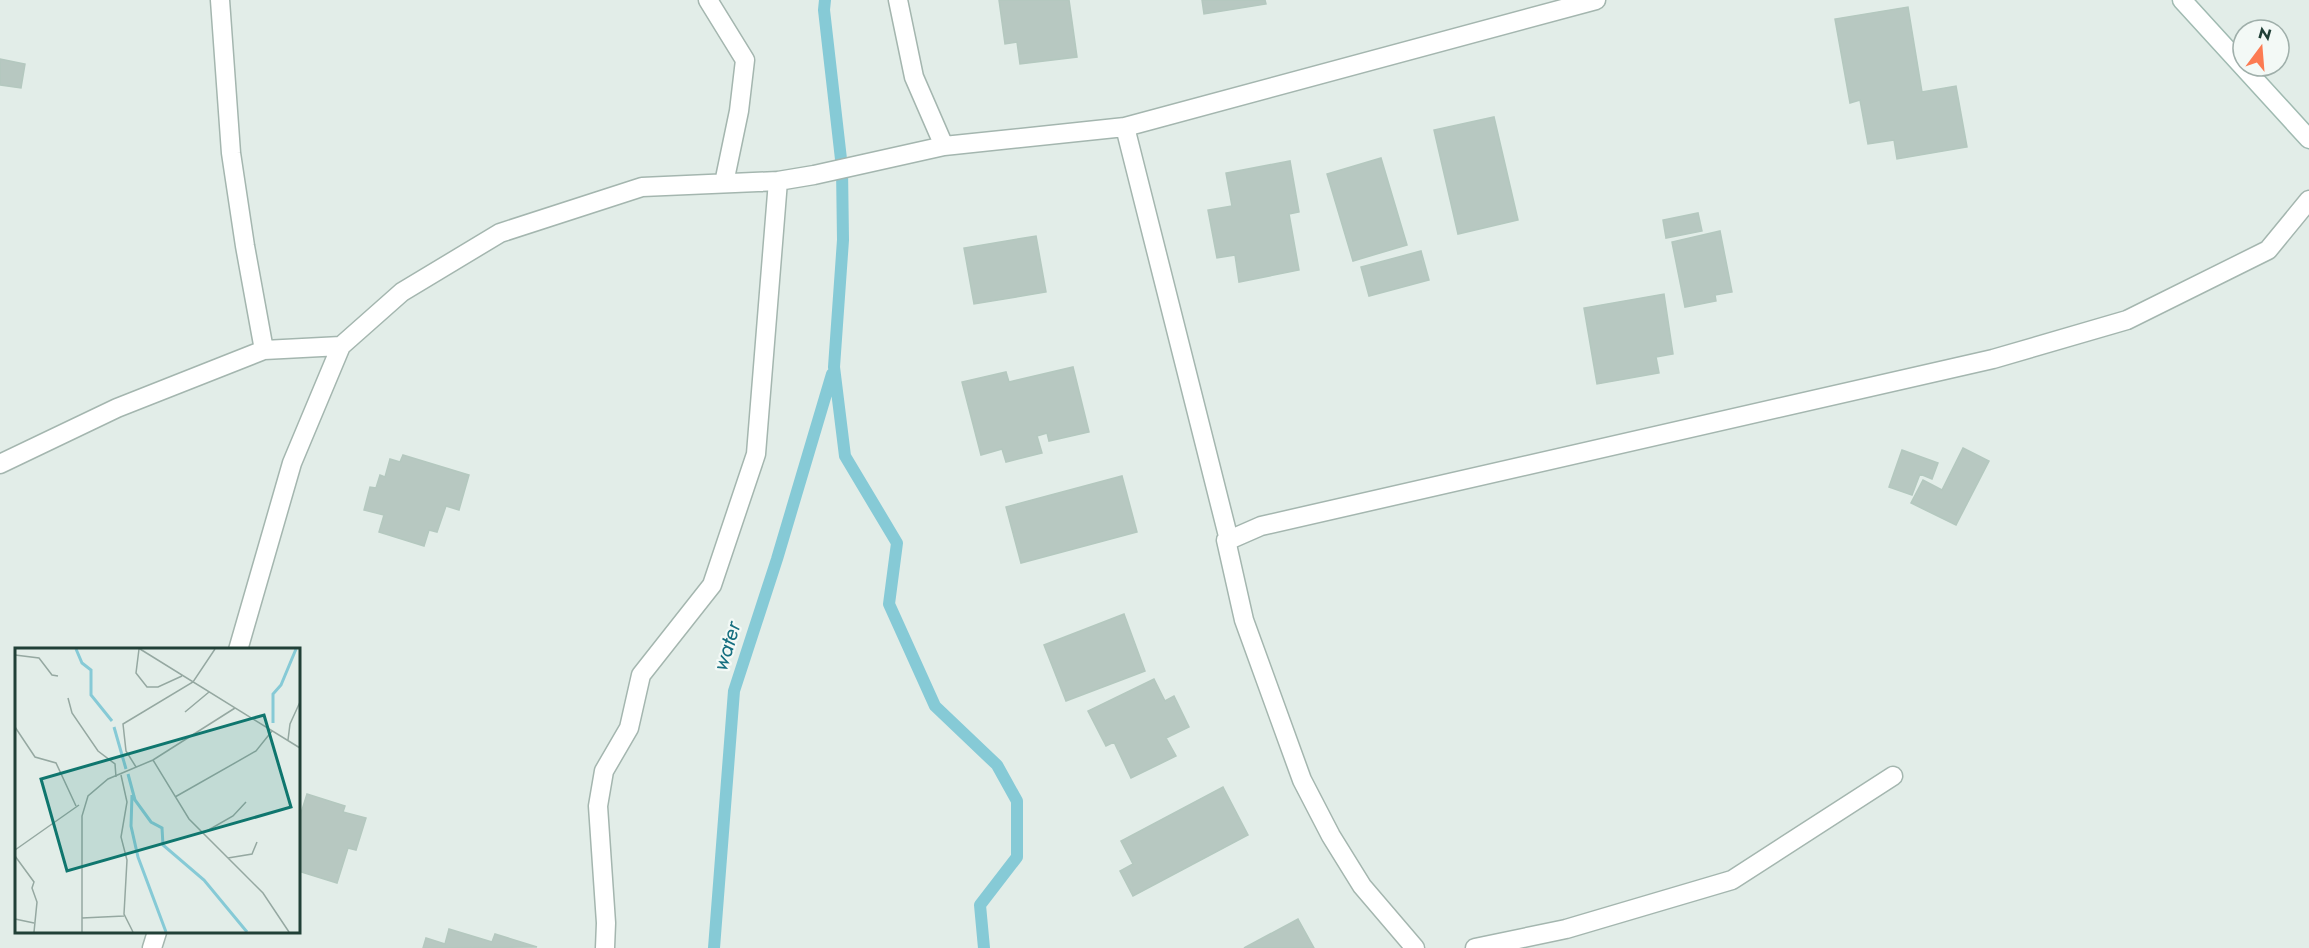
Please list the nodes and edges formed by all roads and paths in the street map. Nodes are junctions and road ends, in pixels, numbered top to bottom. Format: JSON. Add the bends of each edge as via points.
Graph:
{"nodes":[{"id":1,"x":220,"y":0,"type":"edge"},
{"id":2,"x":708,"y":0,"type":"edge"},
{"id":3,"x":898,"y":0,"type":"edge"},
{"id":4,"x":1596,"y":0,"type":"edge"},
{"id":5,"x":2182,"y":0,"type":"edge"},
{"id":6,"x":1125,"y":126,"type":"junction"},
{"id":7,"x":2309,"y":139,"type":"edge"},
{"id":8,"x":944,"y":146,"type":"junction"},
{"id":9,"x":778,"y":181,"type":"junction"},
{"id":10,"x":724,"y":183,"type":"junction"},
{"id":11,"x":2309,"y":200,"type":"edge"},
{"id":12,"x":341,"y":346,"type":"junction"},
{"id":13,"x":264,"y":350,"type":"junction"},
{"id":14,"x":0,"y":464,"type":"edge"},
{"id":15,"x":1229,"y":540,"type":"junction"},
{"id":16,"x":239,"y":648,"type":"edge"},
{"id":17,"x":1893,"y":776,"type":"dead end"},
{"id":18,"x":157,"y":933,"type":"edge"},
{"id":19,"x":152,"y":948,"type":"edge"},
{"id":20,"x":605,"y":948,"type":"edge"},
{"id":21,"x":1415,"y":948,"type":"edge"},
{"id":22,"x":1475,"y":948,"type":"edge"}],
"edges":[{"from":1,"to":13,"type":"street","via":[[231,153]]},
{"from":2,"to":10,"type":"street","via":[[745,60]]},
{"from":3,"to":8,"type":"street","via":[[914,77]]},
{"from":4,"to":6,"type":"street"},
{"from":5,"to":7,"type":"street"},
{"from":6,"to":8,"type":"street"},
{"from":6,"to":15,"type":"street"},
{"from":8,"to":9,"type":"street"},
{"from":9,"to":10,"type":"street"},
{"from":9,"to":20,"type":"street","via":[[756,454],[712,585],[641,675],[629,728],[604,771],[598,806]]},
{"from":10,"to":12,"type":"street","via":[[642,187],[500,233],[402,292]]},
{"from":11,"to":15,"type":"street","via":[[2268,250],[2127,320],[1994,359],[1261,526]]},
{"from":12,"to":13,"type":"street"},
{"from":12,"to":16,"type":"street","via":[[292,463]]},
{"from":13,"to":14,"type":"street","via":[[117,408]]},
{"from":15,"to":21,"type":"street","via":[[1244,620],[1302,780],[1362,886]]},
{"from":17,"to":22,"type":"street","via":[[1732,880],[1566,929]]},
{"from":18,"to":19,"type":"street"}]}
